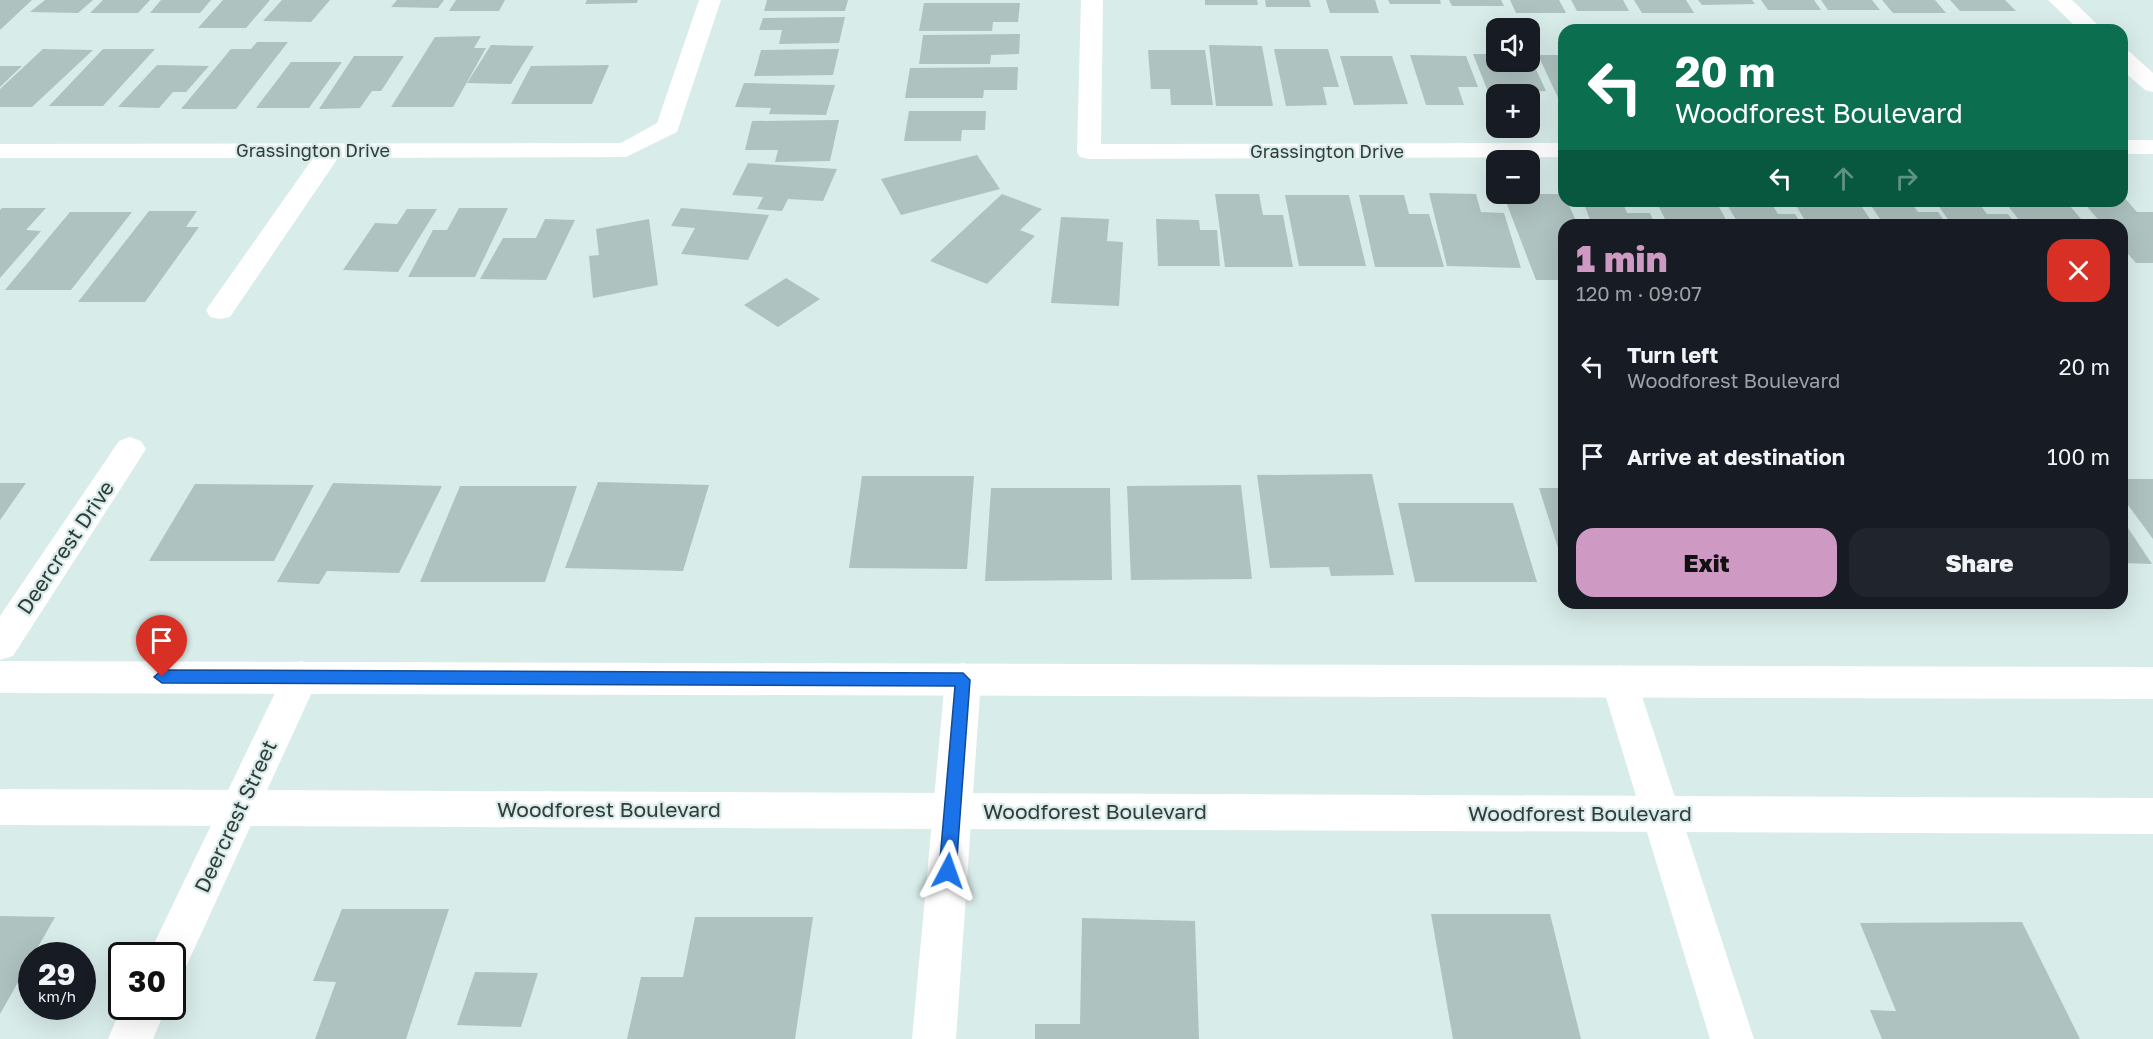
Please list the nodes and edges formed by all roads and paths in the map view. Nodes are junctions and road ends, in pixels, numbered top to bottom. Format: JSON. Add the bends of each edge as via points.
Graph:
{"nodes":[{"id":1,"x":710,"y":0,"type":"edge"},
{"id":2,"x":1092,"y":0,"type":"edge"},
{"id":3,"x":2059,"y":0,"type":"edge"},
{"id":4,"x":2085,"y":24,"type":"edge"},
{"id":5,"x":2128,"y":62,"type":"edge"},
{"id":6,"x":2153,"y":85,"type":"edge"},
{"id":7,"x":2128,"y":147,"type":"edge"},
{"id":8,"x":2153,"y":147,"type":"edge"},
{"id":9,"x":331,"y":150,"type":"junction"},
{"id":10,"x":1558,"y":150,"type":"edge"},
{"id":11,"x":0,"y":151,"type":"edge"},
{"id":12,"x":220,"y":310,"type":"dead end"},
{"id":13,"x":130,"y":449,"type":"dead end"},
{"id":14,"x":0,"y":645,"type":"edge"},
{"id":15,"x":0,"y":676,"type":"edge"},
{"id":16,"x":301,"y":677,"type":"junction"},
{"id":17,"x":963,"y":680,"type":"junction"},
{"id":18,"x":1618,"y":681,"type":"junction"},
{"id":19,"x":2153,"y":683,"type":"edge"},
{"id":20,"x":0,"y":807,"type":"edge"},
{"id":21,"x":239,"y":808,"type":"junction"},
{"id":22,"x":952,"y":810,"type":"junction"},
{"id":23,"x":1660,"y":814,"type":"junction"},
{"id":24,"x":2153,"y":816,"type":"edge"},
{"id":25,"x":176,"y":942,"type":"edge"},
{"id":26,"x":139,"y":1020,"type":"edge"},
{"id":27,"x":130,"y":1039,"type":"edge"},
{"id":28,"x":934,"y":1039,"type":"edge"},
{"id":29,"x":1732,"y":1039,"type":"edge"}],
"edges":[{"from":1,"to":9,"type":"street","name":"Grassington Drive","via":[[668,127],[626,150]]},
{"from":2,"to":10,"type":"street","name":"Grassington Drive","via":[[1089,152]]},
{"from":3,"to":4,"type":"street"},
{"from":5,"to":6,"type":"street"},
{"from":7,"to":8,"type":"street"},
{"from":9,"to":11,"type":"street","name":"Grassington Drive"},
{"from":9,"to":12,"type":"street"},
{"from":13,"to":14,"type":"street","name":"Deercrest Drive"},
{"from":15,"to":16,"type":"street"},
{"from":16,"to":17,"type":"street"},
{"from":16,"to":21,"type":"street","name":"Deercrest Street"},
{"from":17,"to":18,"type":"street"},
{"from":17,"to":22,"type":"street"},
{"from":18,"to":19,"type":"street"},
{"from":18,"to":23,"type":"street"},
{"from":20,"to":21,"type":"street","name":"Woodforest Boulevard"},
{"from":21,"to":22,"type":"street","name":"Woodforest Boulevard"},
{"from":21,"to":25,"type":"street","name":"Deercrest Street"},
{"from":22,"to":23,"type":"street","name":"Woodforest Boulevard"},
{"from":22,"to":28,"type":"street"},
{"from":23,"to":24,"type":"street","name":"Woodforest Boulevard"},
{"from":23,"to":29,"type":"street"},
{"from":26,"to":27,"type":"street"}]}
